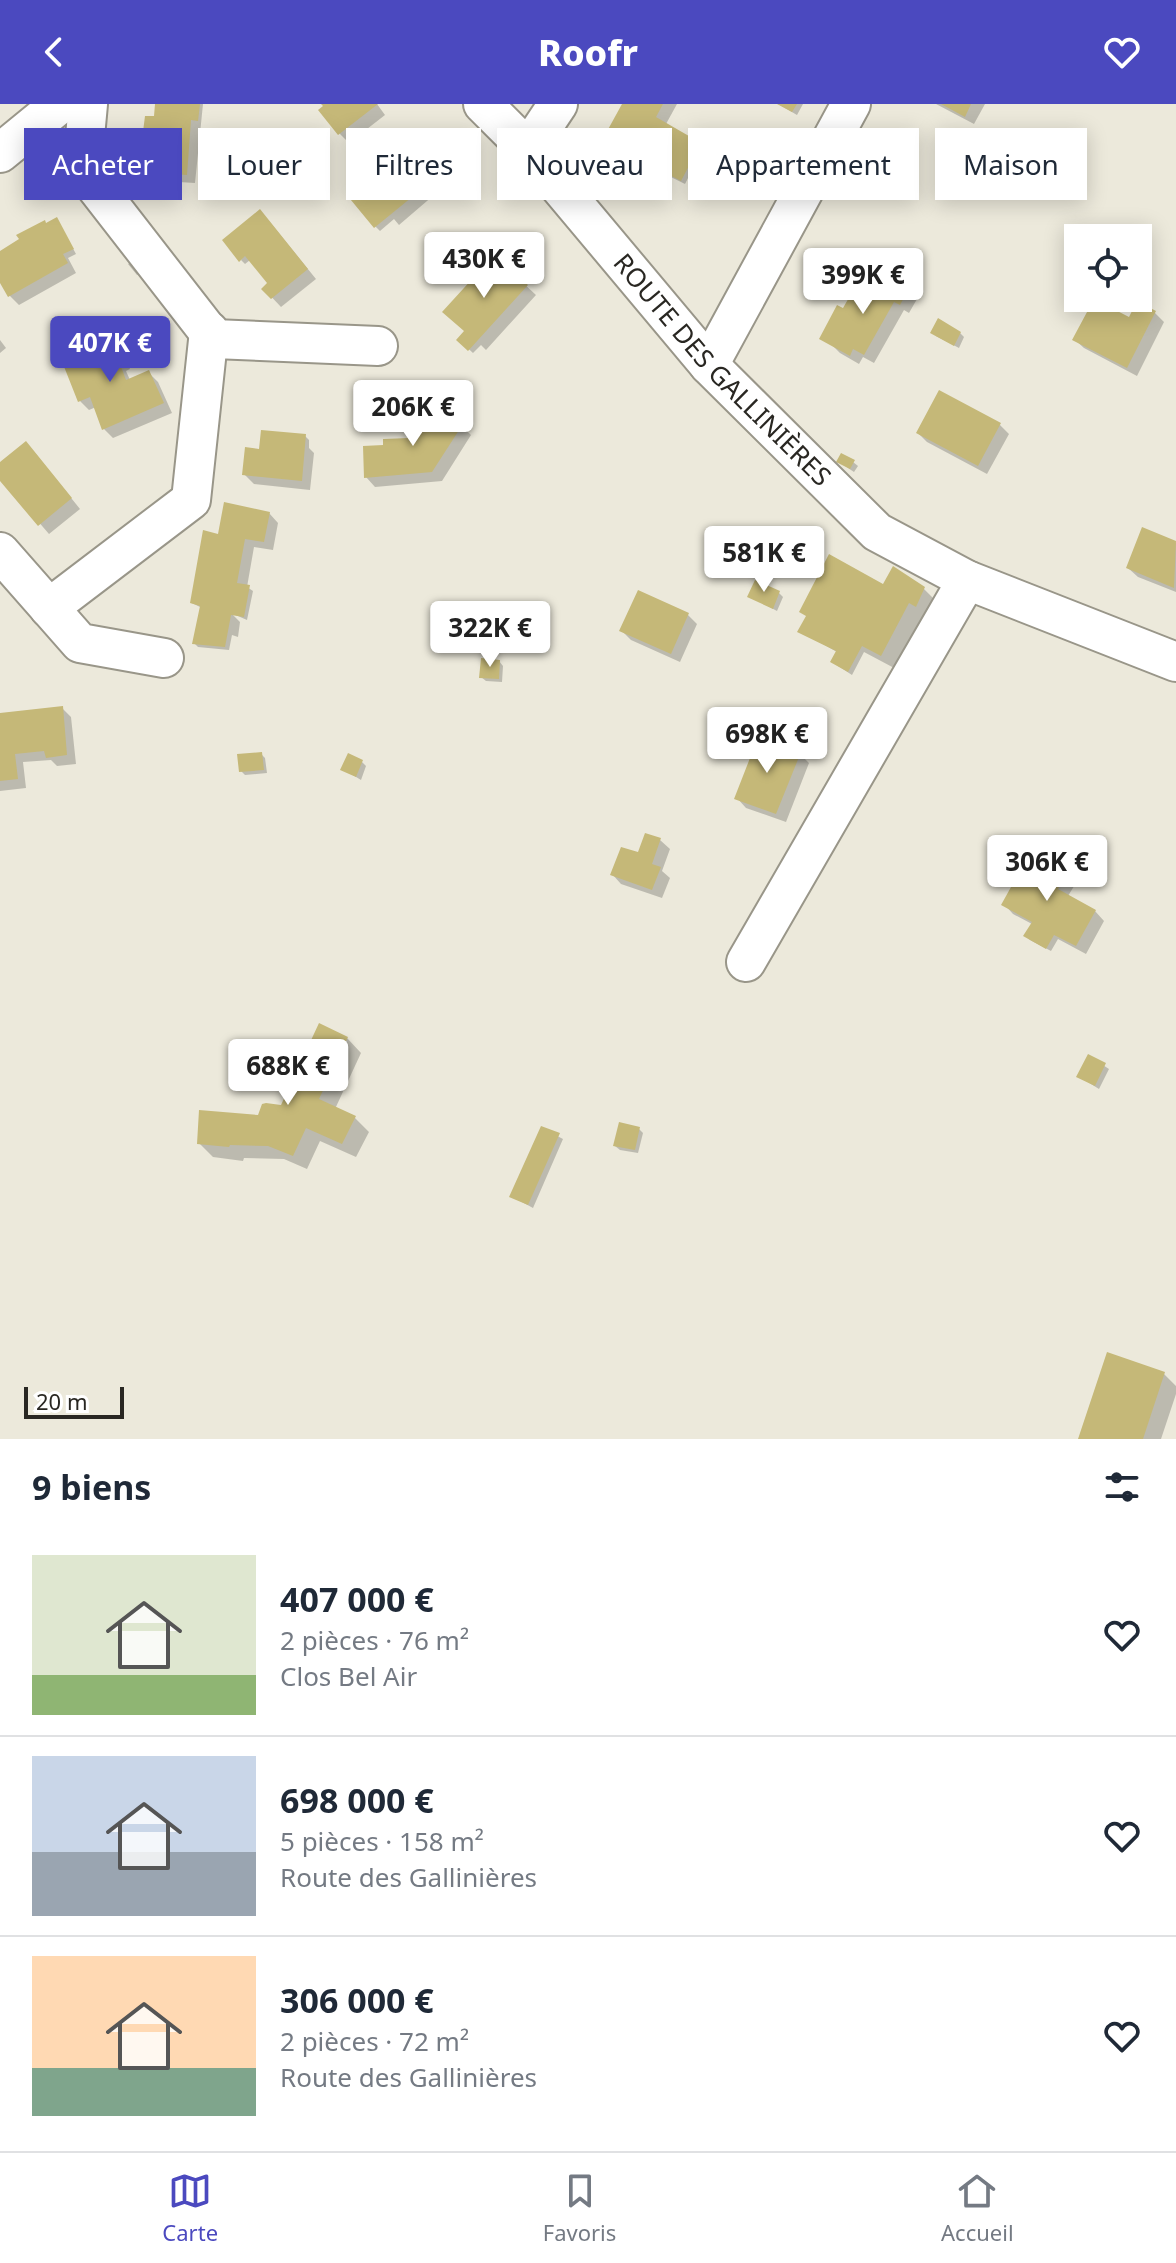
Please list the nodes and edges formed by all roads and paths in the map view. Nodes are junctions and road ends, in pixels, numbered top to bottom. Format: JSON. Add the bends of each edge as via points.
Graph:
{"nodes":[{"id":1,"x":60,"y":104,"type":"edge"},
{"id":2,"x":88,"y":104,"type":"edge"},
{"id":3,"x":483,"y":104,"type":"edge"},
{"id":4,"x":558,"y":104,"type":"edge"},
{"id":5,"x":851,"y":104,"type":"edge"},
{"id":6,"x":507,"y":128,"type":"edge"},
{"id":7,"x":542,"y":128,"type":"edge"},
{"id":8,"x":0,"y":153,"type":"edge"},
{"id":9,"x":571,"y":200,"type":"edge"},
{"id":10,"x":209,"y":331,"type":"junction"},
{"id":11,"x":378,"y":346,"type":"dead end"},
{"id":12,"x":709,"y":365,"type":"junction"},
{"id":13,"x":0,"y":552,"type":"edge"},
{"id":14,"x":967,"y":580,"type":"junction"},
{"id":15,"x":49,"y":608,"type":"junction"},
{"id":16,"x":164,"y":658,"type":"dead end"},
{"id":17,"x":1176,"y":662,"type":"edge"},
{"id":18,"x":746,"y":962,"type":"dead end"}],
"edges":[{"from":1,"to":8,"type":"street"},
{"from":2,"to":10,"type":"street","via":[[82,169]]},
{"from":3,"to":6,"type":"street","name":"ROUTE DES GALLINIÈRES"},
{"from":4,"to":7,"type":"street"},
{"from":5,"to":12,"type":"street"},
{"from":9,"to":12,"type":"street","name":"ROUTE DES GALLINIÈRES"},
{"from":10,"to":11,"type":"street","via":[[214,339]]},
{"from":10,"to":15,"type":"street","via":[[191,500]]},
{"from":12,"to":14,"type":"street","name":"ROUTE DES GALLINIÈRES","via":[[877,532]]},
{"from":13,"to":15,"type":"street"},
{"from":14,"to":17,"type":"street","name":"ROUTE DES GALLINIÈRES"},
{"from":14,"to":18,"type":"street"},
{"from":15,"to":16,"type":"street","via":[[80,643]]}]}
